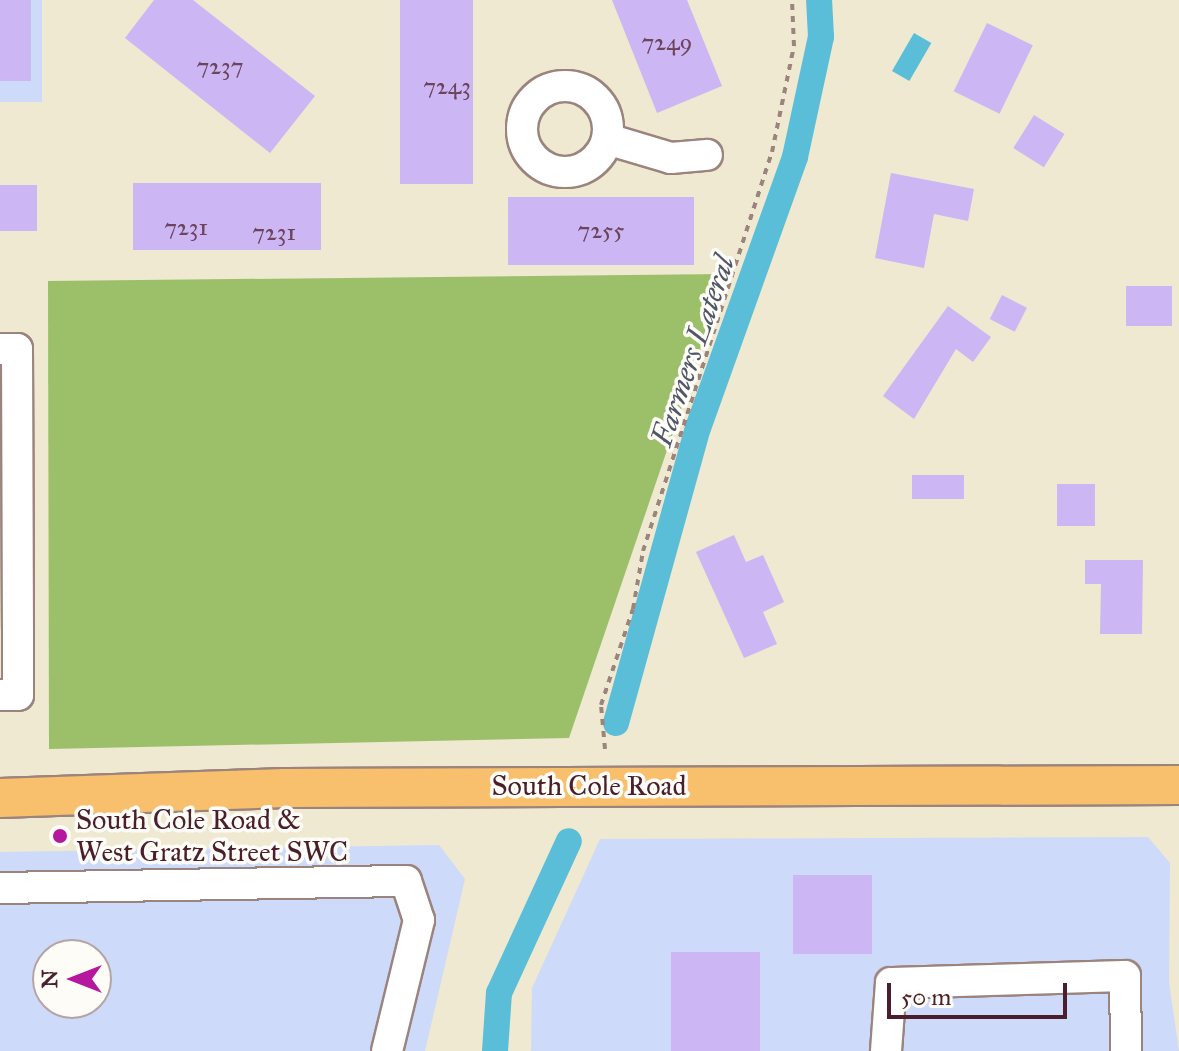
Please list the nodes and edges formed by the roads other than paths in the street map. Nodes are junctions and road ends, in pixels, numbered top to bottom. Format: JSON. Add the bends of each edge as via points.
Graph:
{"nodes":[{"id":1,"x":607,"y":139,"type":"dead end"},
{"id":2,"x":707,"y":155,"type":"dead end"},
{"id":3,"x":0,"y":349,"type":"edge"},
{"id":4,"x":0,"y":695,"type":"edge"},
{"id":5,"x":1179,"y":785,"type":"edge"},
{"id":6,"x":0,"y":798,"type":"edge"},
{"id":7,"x":0,"y":888,"type":"edge"},
{"id":8,"x":387,"y":1051,"type":"edge"},
{"id":9,"x":886,"y":1051,"type":"edge"},
{"id":10,"x":1126,"y":1051,"type":"edge"}],
"edges":[{"from":1,"to":2,"type":"lane","via":[[671,158]]},
{"from":3,"to":4,"type":"lane","via":[[17,349],[18,599],[18,695]]},
{"from":5,"to":6,"type":"main road","name":"South Cole Road","via":[[555,786]]},
{"from":7,"to":8,"type":"lane","via":[[406,881],[419,920]]},
{"from":9,"to":10,"type":"lane","via":[[891,983],[1125,976]]}]}
